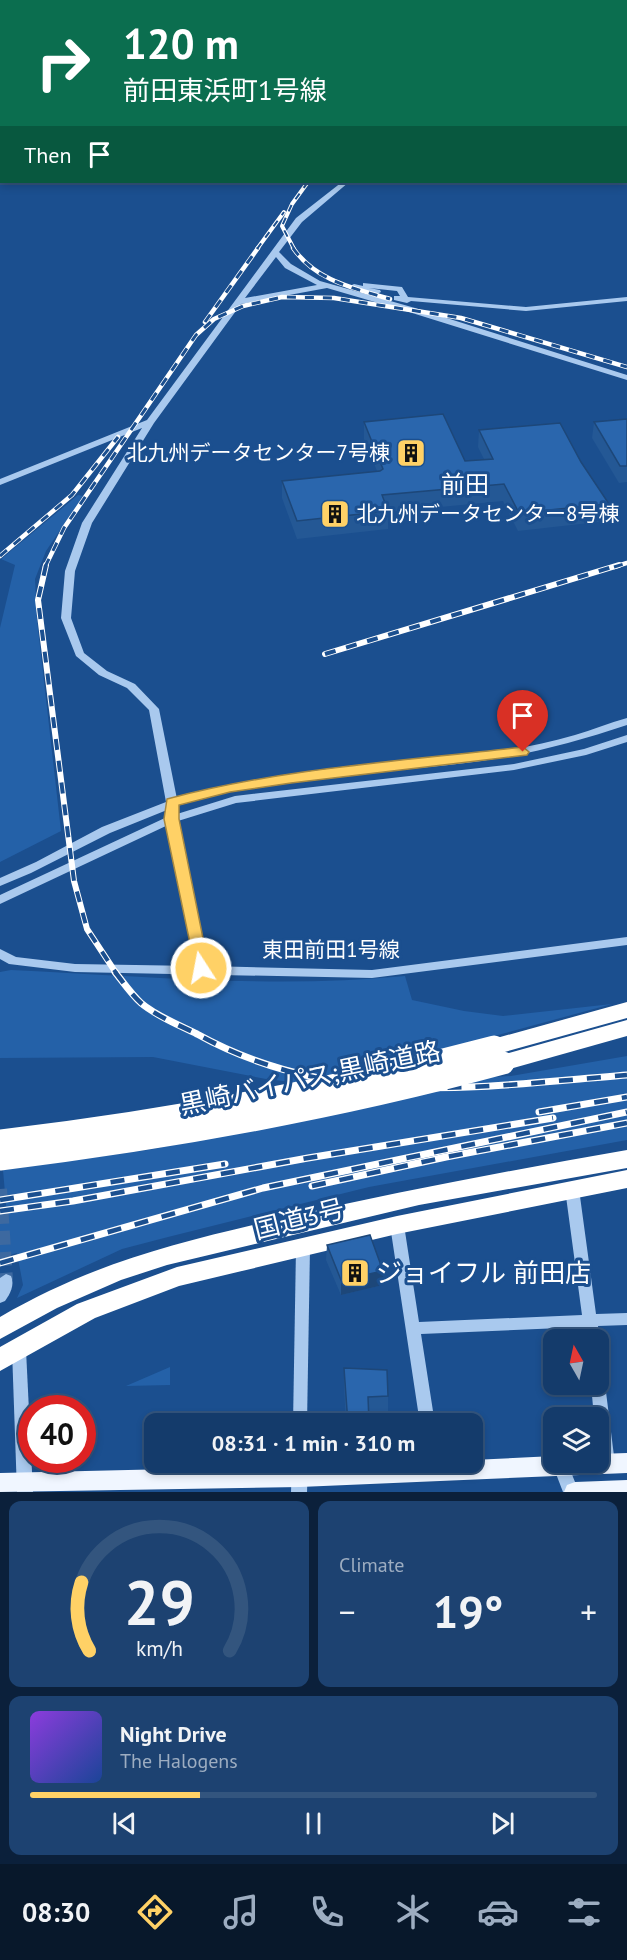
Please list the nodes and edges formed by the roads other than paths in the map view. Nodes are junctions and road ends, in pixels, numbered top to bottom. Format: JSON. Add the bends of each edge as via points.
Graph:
{"nodes":[{"id":1,"x":345,"y":183,"type":"edge"},
{"id":2,"x":275,"y":251,"type":"junction"},
{"id":3,"x":327,"y":286,"type":"junction"},
{"id":4,"x":627,"y":299,"type":"edge"},
{"id":5,"x":238,"y":302,"type":"junction"},
{"id":6,"x":627,"y":378,"type":"edge"},
{"id":7,"x":150,"y":422,"type":"junction"},
{"id":8,"x":0,"y":482,"type":"edge"},
{"id":9,"x":627,"y":721,"type":"edge"},
{"id":10,"x":627,"y":738,"type":"edge"},
{"id":11,"x":172,"y":803,"type":"junction"},
{"id":12,"x":171,"y":819,"type":"junction"},
{"id":13,"x":0,"y":882,"type":"edge"},
{"id":14,"x":0,"y":900,"type":"edge"},
{"id":15,"x":627,"y":941,"type":"edge"},
{"id":16,"x":0,"y":953,"type":"edge"},
{"id":17,"x":201,"y":968,"type":"junction"},
{"id":18,"x":627,"y":1010,"type":"edge"},
{"id":19,"x":627,"y":1028,"type":"edge"},
{"id":20,"x":499,"y":1055,"type":"junction"},
{"id":21,"x":0,"y":1141,"type":"edge"},
{"id":22,"x":627,"y":1158,"type":"edge"},
{"id":23,"x":0,"y":1159,"type":"edge"},
{"id":24,"x":627,"y":1179,"type":"edge"},
{"id":25,"x":572,"y":1190,"type":"junction"},
{"id":26,"x":397,"y":1225,"type":"junction"},
{"id":27,"x":303,"y":1248,"type":"junction"},
{"id":28,"x":6,"y":1280,"type":"dead end"},
{"id":29,"x":0,"y":1297,"type":"edge"},
{"id":30,"x":627,"y":1319,"type":"edge"},
{"id":31,"x":591,"y":1320,"type":"junction"},
{"id":32,"x":413,"y":1328,"type":"junction"},
{"id":33,"x":0,"y":1329,"type":"edge"},
{"id":34,"x":592,"y":1329,"type":"edge"},
{"id":35,"x":10,"y":1355,"type":"edge"},
{"id":36,"x":601,"y":1395,"type":"edge"},
{"id":37,"x":300,"y":1413,"type":"edge"},
{"id":38,"x":426,"y":1413,"type":"edge"},
{"id":39,"x":617,"y":1464,"type":"edge"},
{"id":40,"x":483,"y":1466,"type":"edge"},
{"id":41,"x":543,"y":1466,"type":"edge"},
{"id":42,"x":349,"y":1473,"type":"edge"},
{"id":43,"x":564,"y":1473,"type":"edge"},
{"id":44,"x":300,"y":1477,"type":"edge"},
{"id":45,"x":0,"y":1483,"type":"edge"},
{"id":46,"x":25,"y":1488,"type":"edge"},
{"id":47,"x":627,"y":1490,"type":"edge"},
{"id":48,"x":571,"y":1492,"type":"edge"},
{"id":49,"x":575,"y":1492,"type":"edge"}],
"edges":[{"from":1,"to":2,"type":"street","via":[[298,220]]},
{"from":2,"to":3,"type":"street","via":[[288,266]]},
{"from":2,"to":5,"type":"street"},
{"from":3,"to":4,"type":"street","via":[[354,286],[407,301],[526,309]]},
{"from":3,"to":5,"type":"street"},
{"from":3,"to":6,"type":"street"},
{"from":5,"to":7,"type":"street"},
{"from":7,"to":8,"type":"street"},
{"from":7,"to":11,"type":"street","via":[[87,523],[70,571],[66,618],[80,654],[103,674],[131,686],[154,710]]},
{"from":9,"to":11,"type":"street","via":[[590,736],[523,752],[291,778]]},
{"from":10,"to":12,"type":"street","via":[[547,762],[235,800]]},
{"from":11,"to":12,"type":"street"},
{"from":11,"to":13,"type":"street","via":[[106,830]]},
{"from":12,"to":14,"type":"street"},
{"from":12,"to":17,"type":"street"},
{"from":15,"to":17,"type":"street","name":"東田前田1号線","via":[[372,974]]},
{"from":16,"to":17,"type":"street","name":"東田前田1号線","via":[[13,962],[75,968]]},
{"from":18,"to":20,"type":"highway","name":"黒崎バイパス;黒崎道路"},
{"from":19,"to":20,"type":"highway","name":"黒崎バイパス;黒崎道路"},
{"from":20,"to":21,"type":"highway","name":"黒崎バイパス;黒崎道路","bridge":true,"via":[[137,1125]]},
{"from":20,"to":23,"type":"highway","name":"黒崎バイパス;黒崎道路","bridge":true,"via":[[434,1083],[271,1120],[141,1142]]},
{"from":22,"to":33,"type":"highway","name":"国道3号","via":[[419,1196],[167,1255],[114,1272],[48,1301]]},
{"from":24,"to":25,"type":"highway","name":"国道3号"},
{"from":25,"to":26,"type":"highway","name":"国道3号"},
{"from":25,"to":31,"type":"street"},
{"from":26,"to":27,"type":"highway","name":"国道3号"},
{"from":26,"to":32,"type":"street"},
{"from":27,"to":35,"type":"highway","name":"国道3号","via":[[166,1281],[86,1311]]},
{"from":27,"to":37,"type":"street"},
{"from":28,"to":29,"type":"street"},
{"from":30,"to":31,"type":"street"},
{"from":31,"to":32,"type":"street"},
{"from":31,"to":34,"type":"street"},
{"from":32,"to":38,"type":"street"},
{"from":35,"to":46,"type":"street"},
{"from":36,"to":39,"type":"street"},
{"from":40,"to":41,"type":"main road"},
{"from":42,"to":44,"type":"main road"},
{"from":43,"to":48,"type":"street"},
{"from":44,"to":46,"type":"main road"},
{"from":45,"to":46,"type":"main road"},
{"from":47,"to":49,"type":"main road"}]}
